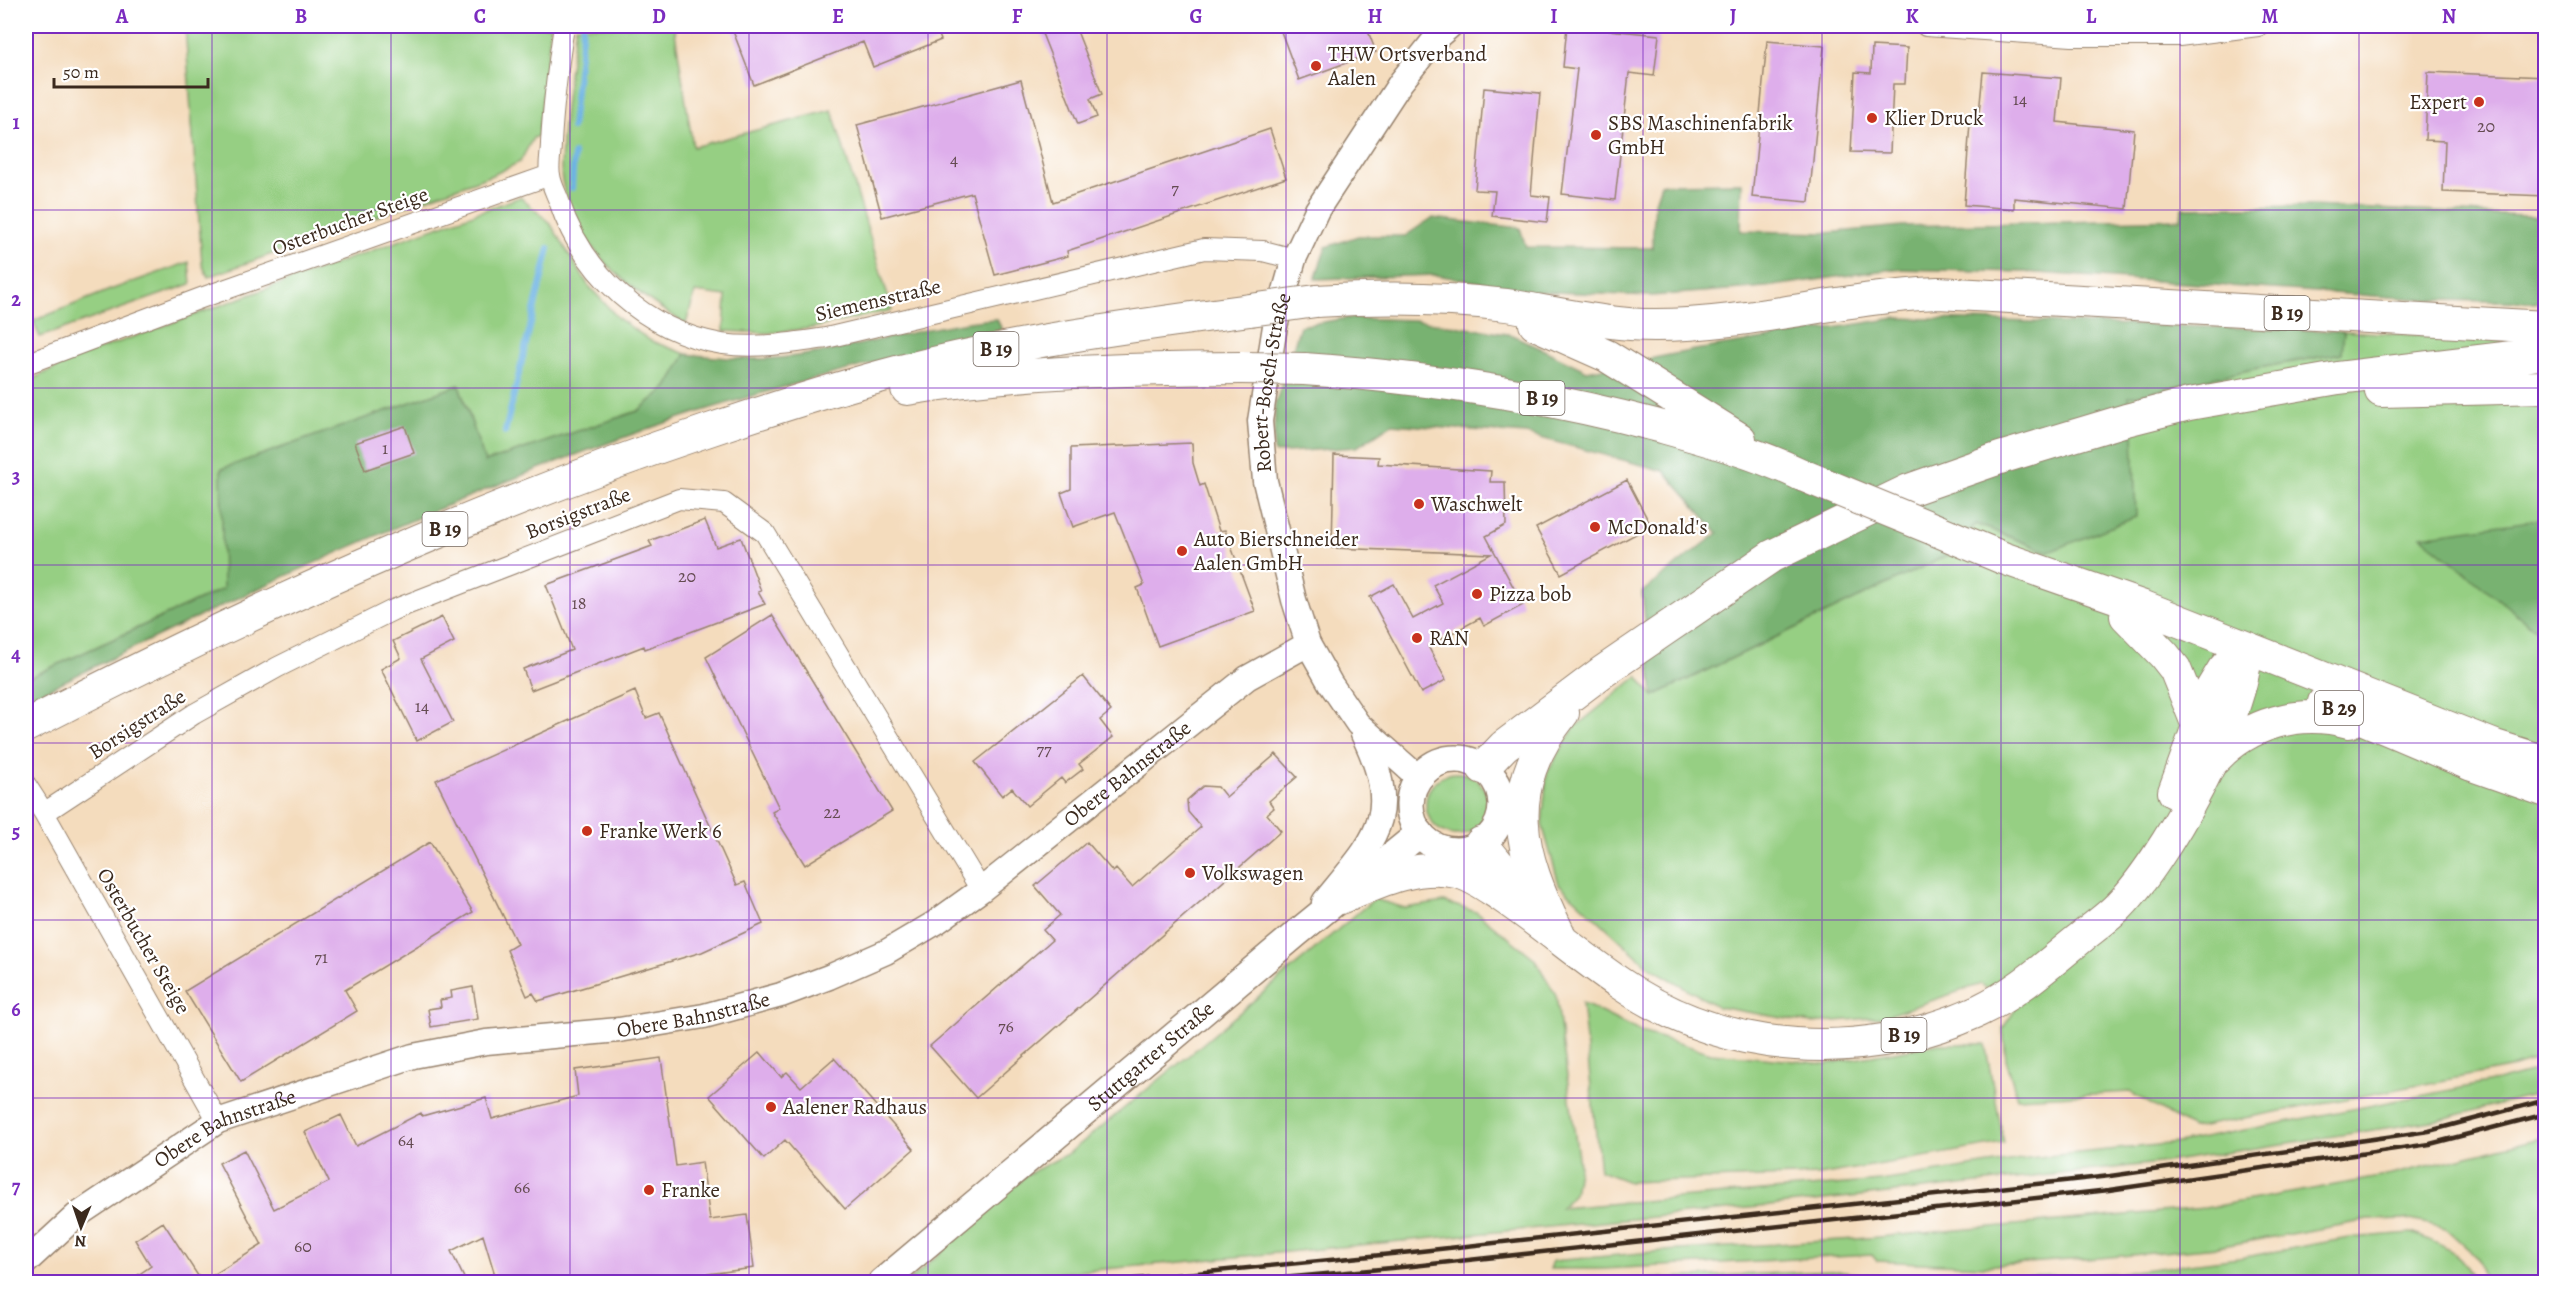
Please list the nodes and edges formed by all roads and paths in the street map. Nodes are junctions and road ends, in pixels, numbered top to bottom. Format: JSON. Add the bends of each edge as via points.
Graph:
{"nodes":[{"id":1,"x":564,"y":26,"type":"edge"},
{"id":2,"x":1450,"y":26,"type":"edge"},
{"id":3,"x":1926,"y":26,"type":"edge"},
{"id":4,"x":2258,"y":26,"type":"edge"},
{"id":5,"x":550,"y":175,"type":"junction"},
{"id":6,"x":1294,"y":259,"type":"junction"},
{"id":7,"x":1461,"y":301,"type":"junction"},
{"id":8,"x":2546,"y":327,"type":"edge"},
{"id":9,"x":2546,"y":353,"type":"edge"},
{"id":10,"x":26,"y":364,"type":"edge"},
{"id":11,"x":2546,"y":387,"type":"edge"},
{"id":12,"x":2189,"y":404,"type":"junction"},
{"id":13,"x":747,"y":417,"type":"junction"},
{"id":14,"x":1773,"y":461,"type":"junction"},
{"id":15,"x":2003,"y":558,"type":"junction"},
{"id":16,"x":2126,"y":616,"type":"junction"},
{"id":17,"x":1308,"y":644,"type":"junction"},
{"id":18,"x":2242,"y":656,"type":"junction"},
{"id":19,"x":1600,"y":673,"type":"junction"},
{"id":20,"x":32,"y":723,"type":"edge"},
{"id":21,"x":1358,"y":724,"type":"junction"},
{"id":22,"x":2198,"y":726,"type":"junction"},
{"id":23,"x":2431,"y":748,"type":"junction"},
{"id":24,"x":2546,"y":762,"type":"edge"},
{"id":25,"x":1483,"y":768,"type":"junction"},
{"id":26,"x":2205,"y":770,"type":"junction"},
{"id":27,"x":1419,"y":778,"type":"junction"},
{"id":28,"x":26,"y":785,"type":"edge"},
{"id":29,"x":2546,"y":791,"type":"edge"},
{"id":30,"x":44,"y":813,"type":"junction"},
{"id":31,"x":1420,"y":833,"type":"junction"},
{"id":32,"x":1481,"y":843,"type":"junction"},
{"id":33,"x":981,"y":890,"type":"junction"},
{"id":34,"x":1340,"y":898,"type":"junction"},
{"id":35,"x":1297,"y":933,"type":"junction"},
{"id":36,"x":1560,"y":938,"type":"junction"},
{"id":37,"x":2078,"y":940,"type":"junction"},
{"id":38,"x":218,"y":1121,"type":"junction"},
{"id":39,"x":26,"y":1262,"type":"edge"},
{"id":40,"x":882,"y":1282,"type":"edge"}],
"edges":[{"from":1,"to":5,"type":"street","via":[[553,102]]},
{"from":2,"to":6,"type":"street","name":"Robert-Bosch-Straße","via":[[1401,82],[1353,153],[1317,210]]},
{"from":3,"to":4,"type":"street","via":[[2072,36],[2167,36]]},
{"from":5,"to":6,"type":"street","name":"Siemensstraße","via":[[566,223],[590,263],[620,296],[686,336],[724,344],[778,345],[826,338],[1204,249],[1263,251]]},
{"from":5,"to":10,"type":"street","name":"Osterbucher Steige"},
{"from":6,"to":17,"type":"street","name":"Robert-Bosch-Straße","via":[[1275,326],[1260,421],[1265,481]]},
{"from":7,"to":8,"type":"highway","number":"B 19","via":[[1593,321],[1653,325],[1741,320],[1886,297],[1938,294]]},
{"from":7,"to":13,"type":"highway","number":"B 19","bridge":true,"via":[[1392,297],[1316,301],[1103,330],[1000,348],[856,383]]},
{"from":7,"to":14,"type":"highway","number":"B 19","via":[[1516,316],[1607,356]]},
{"from":9,"to":12,"type":"highway","via":[[2338,378]]},
{"from":11,"to":12,"type":"highway","number":"B 19","via":[[2396,390]]},
{"from":12,"to":19,"type":"highway","number":"B 19","via":[[1961,470],[1870,508],[1772,556]]},
{"from":13,"to":14,"type":"highway","number":"B 19","bridge":true,"via":[[1003,376],[1304,369],[1388,374],[1545,398],[1705,439]]},
{"from":13,"to":20,"type":"highway","number":"B 19","via":[[643,452],[373,559],[250,614]]},
{"from":14,"to":15,"type":"highway","number":"B 19","bridge":true},
{"from":15,"to":16,"type":"highway","number":"B 19"},
{"from":15,"to":18,"type":"highway","number":"B 19","via":[[2144,607]]},
{"from":16,"to":18,"type":"highway","number":"B 29"},
{"from":16,"to":22,"type":"highway","number":"B 19","via":[[2175,669]]},
{"from":17,"to":21,"type":"street","name":"Robert-Bosch-Straße"},
{"from":17,"to":33,"type":"street","name":"Obere Bahnstraße","via":[[1247,678]]},
{"from":18,"to":22,"type":"highway","number":"B 19","via":[[2212,688]]},
{"from":18,"to":23,"type":"highway","number":"B 29"},
{"from":18,"to":24,"type":"highway","number":"B 19"},
{"from":18,"to":26,"type":"highway","number":"B 19","via":[[2231,717]]},
{"from":19,"to":25,"type":"highway","number":"B 19","via":[[1504,746]]},
{"from":19,"to":36,"type":"highway","number":"B 19","via":[[1545,736],[1528,771],[1523,799],[1524,841],[1532,875]]},
{"from":21,"to":27,"type":"street","name":"Robert-Bosch-Straße"},
{"from":21,"to":35,"type":"street","via":[[1375,758],[1384,790],[1378,825],[1359,859]]},
{"from":22,"to":37,"type":"highway","number":"B 19","via":[[2174,794],[2143,855]]},
{"from":23,"to":26,"type":"highway","via":[[2347,721],[2301,716],[2283,719],[2243,736]]},
{"from":23,"to":29,"type":"highway","number":"B 29"},
{"from":25,"to":27,"type":"main road","via":[[1471,761],[1442,761]]},
{"from":25,"to":32,"type":"main road","via":[[1498,785],[1502,806],[1496,827]]},
{"from":26,"to":37,"type":"highway","number":"B 19","via":[[2145,876],[2120,906]]},
{"from":27,"to":31,"type":"main road","via":[[1410,806]]},
{"from":28,"to":30,"type":"street","name":"Osterbucher Steige"},
{"from":30,"to":33,"type":"street","name":"Borsigstraße","via":[[194,714],[320,646],[393,610],[679,499],[724,503],[765,533]]},
{"from":30,"to":38,"type":"street","name":"Osterbucher Steige"},
{"from":31,"to":32,"type":"main road","via":[[1449,850]]},
{"from":31,"to":34,"type":"main road","name":"Stuttgarter Straße"},
{"from":32,"to":36,"type":"highway"},
{"from":33,"to":38,"type":"street","name":"Obere Bahnstraße","via":[[935,924],[886,952],[781,995],[683,1020],[486,1042],[412,1056]]},
{"from":34,"to":35,"type":"main road","name":"Stuttgarter Straße"},
{"from":34,"to":36,"type":"highway","via":[[1404,873],[1441,869],[1461,873],[1501,896]]},
{"from":35,"to":40,"type":"main road","name":"Stuttgarter Straße"},
{"from":36,"to":37,"type":"highway","number":"B 19","via":[[1638,995],[1696,1024],[1739,1037],[1815,1045],[1899,1036],[1980,1010],[2030,980]]},
{"from":38,"to":39,"type":"street","name":"Obere Bahnstraße","via":[[76,1216]]}]}
